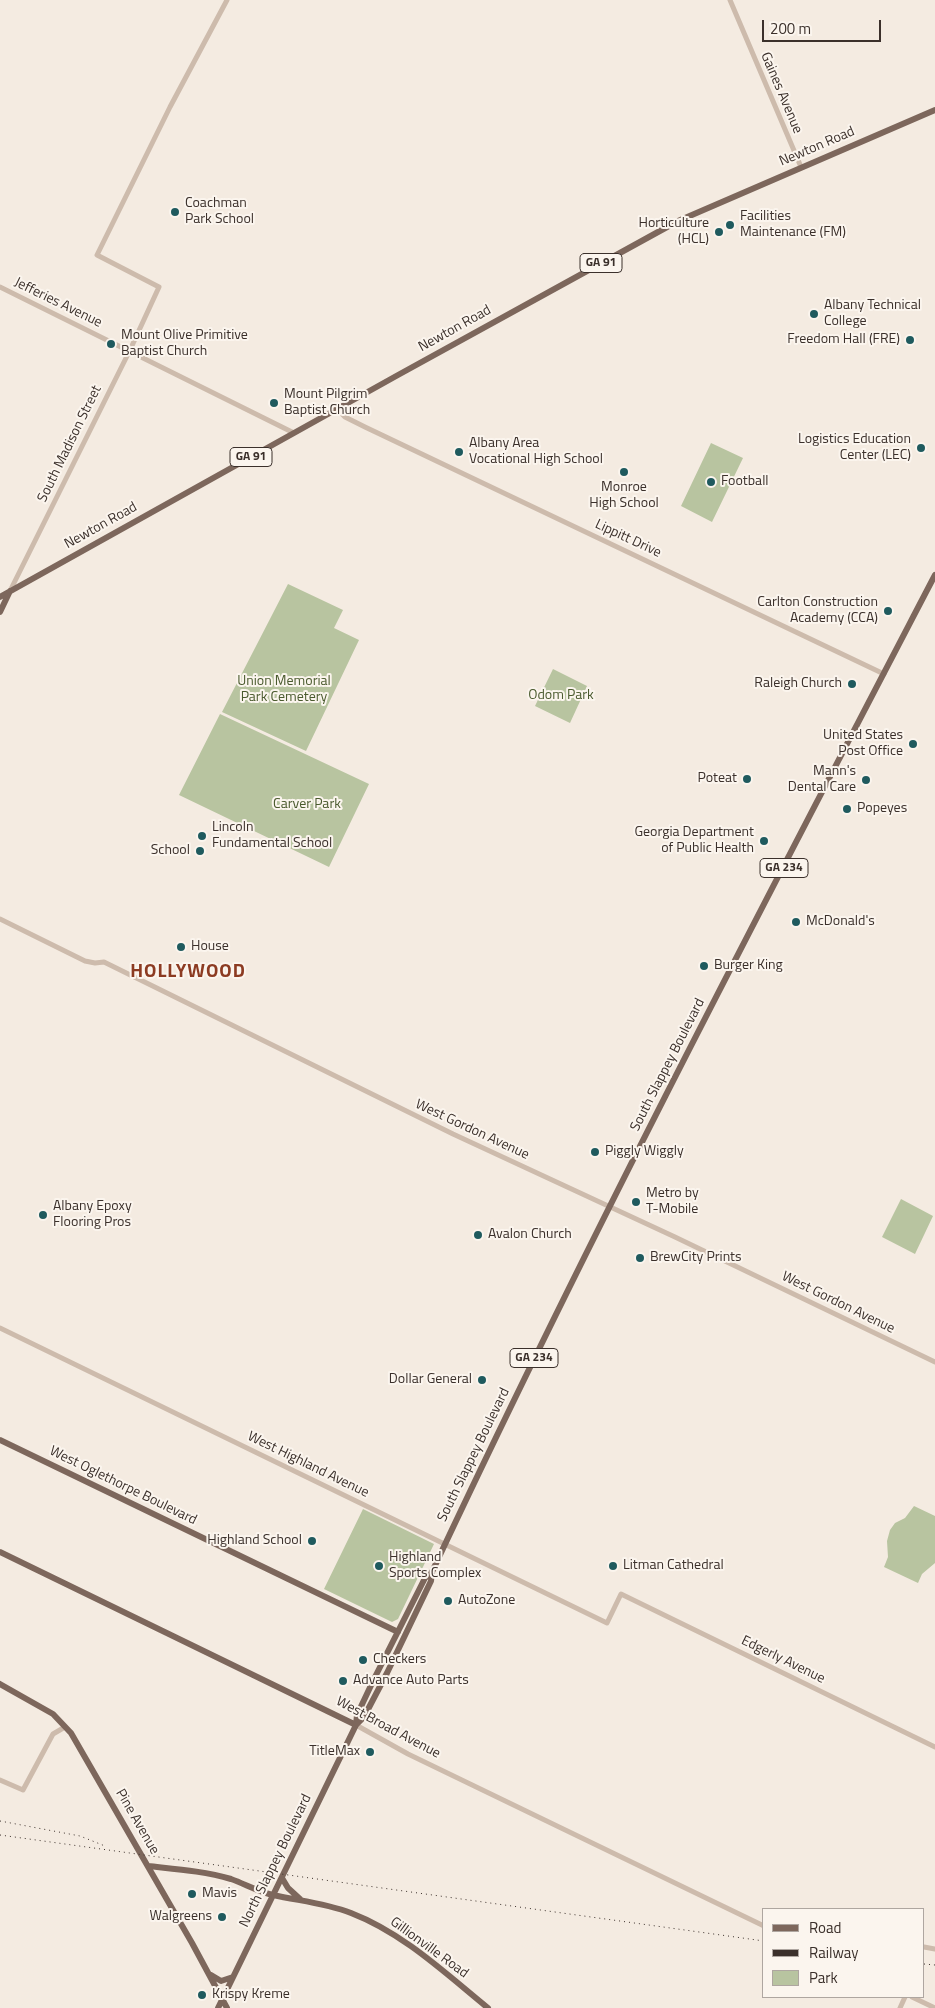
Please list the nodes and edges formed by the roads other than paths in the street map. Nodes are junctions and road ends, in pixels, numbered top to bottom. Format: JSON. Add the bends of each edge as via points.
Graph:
{"nodes":[{"id":1,"x":227,"y":0,"type":"edge"},
{"id":2,"x":730,"y":0,"type":"edge"},
{"id":3,"x":935,"y":110,"type":"edge"},
{"id":4,"x":801,"y":168,"type":"junction"},
{"id":5,"x":0,"y":287,"type":"edge"},
{"id":6,"x":130,"y":350,"type":"junction"},
{"id":7,"x":337,"y":409,"type":"junction"},
{"id":8,"x":294,"y":433,"type":"junction"},
{"id":9,"x":935,"y":575,"type":"edge"},
{"id":10,"x":10,"y":591,"type":"junction"},
{"id":11,"x":0,"y":597,"type":"edge"},
{"id":12,"x":0,"y":612,"type":"edge"},
{"id":13,"x":884,"y":674,"type":"junction"},
{"id":14,"x":0,"y":919,"type":"edge"},
{"id":15,"x":609,"y":1206,"type":"junction"},
{"id":16,"x":0,"y":1328,"type":"edge"},
{"id":17,"x":935,"y":1362,"type":"edge"},
{"id":18,"x":0,"y":1440,"type":"edge"},
{"id":19,"x":445,"y":1544,"type":"junction"},
{"id":20,"x":0,"y":1552,"type":"edge"},
{"id":21,"x":432,"y":1572,"type":"junction"},
{"id":22,"x":621,"y":1594,"type":"joint"},
{"id":23,"x":411,"y":1624,"type":"junction"},
{"id":24,"x":398,"y":1632,"type":"junction"},
{"id":25,"x":400,"y":1647,"type":"junction"},
{"id":26,"x":0,"y":1684,"type":"edge"},
{"id":27,"x":356,"y":1725,"type":"junction"},
{"id":28,"x":65,"y":1727,"type":"junction"},
{"id":29,"x":935,"y":1747,"type":"edge"},
{"id":30,"x":0,"y":1780,"type":"edge"},
{"id":31,"x":148,"y":1866,"type":"junction"},
{"id":32,"x":282,"y":1878,"type":"junction"},
{"id":33,"x":274,"y":1895,"type":"junction"},
{"id":34,"x":301,"y":1899,"type":"junction"},
{"id":35,"x":762,"y":1925,"type":"edge"},
{"id":36,"x":209,"y":1974,"type":"junction"},
{"id":37,"x":234,"y":1976,"type":"junction"},
{"id":38,"x":914,"y":1998,"type":"edge"},
{"id":39,"x":222,"y":2000,"type":"junction"},
{"id":40,"x":218,"y":2008,"type":"edge"},
{"id":41,"x":227,"y":2008,"type":"edge"},
{"id":42,"x":488,"y":2008,"type":"edge"},
{"id":43,"x":935,"y":2008,"type":"edge"}],
"edges":[{"from":1,"to":6,"type":"street","name":"South Madison Street","via":[[97,255],[159,287]]},
{"from":2,"to":4,"type":"street","name":"Gaines Avenue"},
{"from":3,"to":4,"type":"main road","name":"Newton Road","number":"GA 91"},
{"from":4,"to":7,"type":"main road","name":"Newton Road","number":"GA 91","via":[[678,221]]},
{"from":5,"to":6,"type":"street","name":"Jefferies Avenue"},
{"from":6,"to":8,"type":"street","name":"Jefferies Avenue"},
{"from":6,"to":10,"type":"street","name":"South Madison Street"},
{"from":7,"to":8,"type":"main road","name":"Newton Road","number":"GA 91"},
{"from":7,"to":13,"type":"street","name":"Lippitt Drive","via":[[365,427]]},
{"from":8,"to":10,"type":"main road","name":"Newton Road","number":"GA 91"},
{"from":9,"to":13,"type":"main road","name":"South Slappey Boulevard","number":"GA 234"},
{"from":10,"to":11,"type":"main road","name":"Newton Road","number":"GA 91"},
{"from":10,"to":12,"type":"main road","name":"South Madison Street"},
{"from":13,"to":15,"type":"main road","name":"South Slappey Boulevard","number":"GA 234"},
{"from":14,"to":15,"type":"street","name":"West Gordon Avenue","via":[[85,961],[104,962]]},
{"from":15,"to":17,"type":"street","name":"West Gordon Avenue"},
{"from":15,"to":19,"type":"main road","name":"South Slappey Boulevard","number":"GA 234"},
{"from":16,"to":19,"type":"street","name":"West Highland Avenue"},
{"from":18,"to":24,"type":"main road","name":"West Oglethorpe Boulevard"},
{"from":19,"to":21,"type":"main road","name":"South Slappey Boulevard","number":"GA 234"},
{"from":19,"to":22,"type":"street","name":"West Highland Avenue","via":[[607,1623]]},
{"from":20,"to":27,"type":"main road","name":"West Broad Avenue"},
{"from":21,"to":23,"type":"main road","name":"South Slappey Boulevard","number":"GA 234"},
{"from":21,"to":24,"type":"main road","name":"South Slappey Boulevard","number":"GA 234","via":[[425,1578]]},
{"from":22,"to":29,"type":"street","name":"Edgerly Avenue"},
{"from":23,"to":24,"type":"main road"},
{"from":23,"to":25,"type":"main road","name":"South Slappey Boulevard","number":"GA 234"},
{"from":24,"to":25,"type":"main road"},
{"from":24,"to":27,"type":"main road","name":"North Slappey Boulevard"},
{"from":25,"to":27,"type":"main road","name":"North Slappey Boulevard","via":[[364,1717]]},
{"from":26,"to":28,"type":"main road","name":"Pine Avenue","via":[[48,1710]]},
{"from":27,"to":32,"type":"main road","name":"North Slappey Boulevard"},
{"from":27,"to":35,"type":"street","name":"West Broad Avenue","via":[[408,1754]]},
{"from":28,"to":30,"type":"street","via":[[53,1734],[25,1788],[21,1790]]},
{"from":28,"to":31,"type":"main road","name":"Pine Avenue","via":[[80,1747]]},
{"from":31,"to":33,"type":"main road","name":"Gillionville Road","via":[[229,1879]]},
{"from":31,"to":36,"type":"main road","name":"Pine Avenue"},
{"from":32,"to":33,"type":"main road","name":"North Slappey Boulevard"},
{"from":32,"to":34,"type":"main road"},
{"from":33,"to":34,"type":"main road","name":"Gillionville Road"},
{"from":33,"to":37,"type":"main road","name":"North Slappey Boulevard"},
{"from":34,"to":42,"type":"main road","name":"Gillionville Road","via":[[351,1913],[376,1925],[419,1952]]},
{"from":36,"to":37,"type":"main road","via":[[221,1981]]},
{"from":36,"to":39,"type":"main road","name":"Pine Avenue"},
{"from":37,"to":39,"type":"main road","name":"North Slappey Boulevard"},
{"from":38,"to":43,"type":"street"},
{"from":39,"to":40,"type":"main road","name":"North Slappey Boulevard"},
{"from":39,"to":41,"type":"main road","name":"Pine Avenue"}]}
